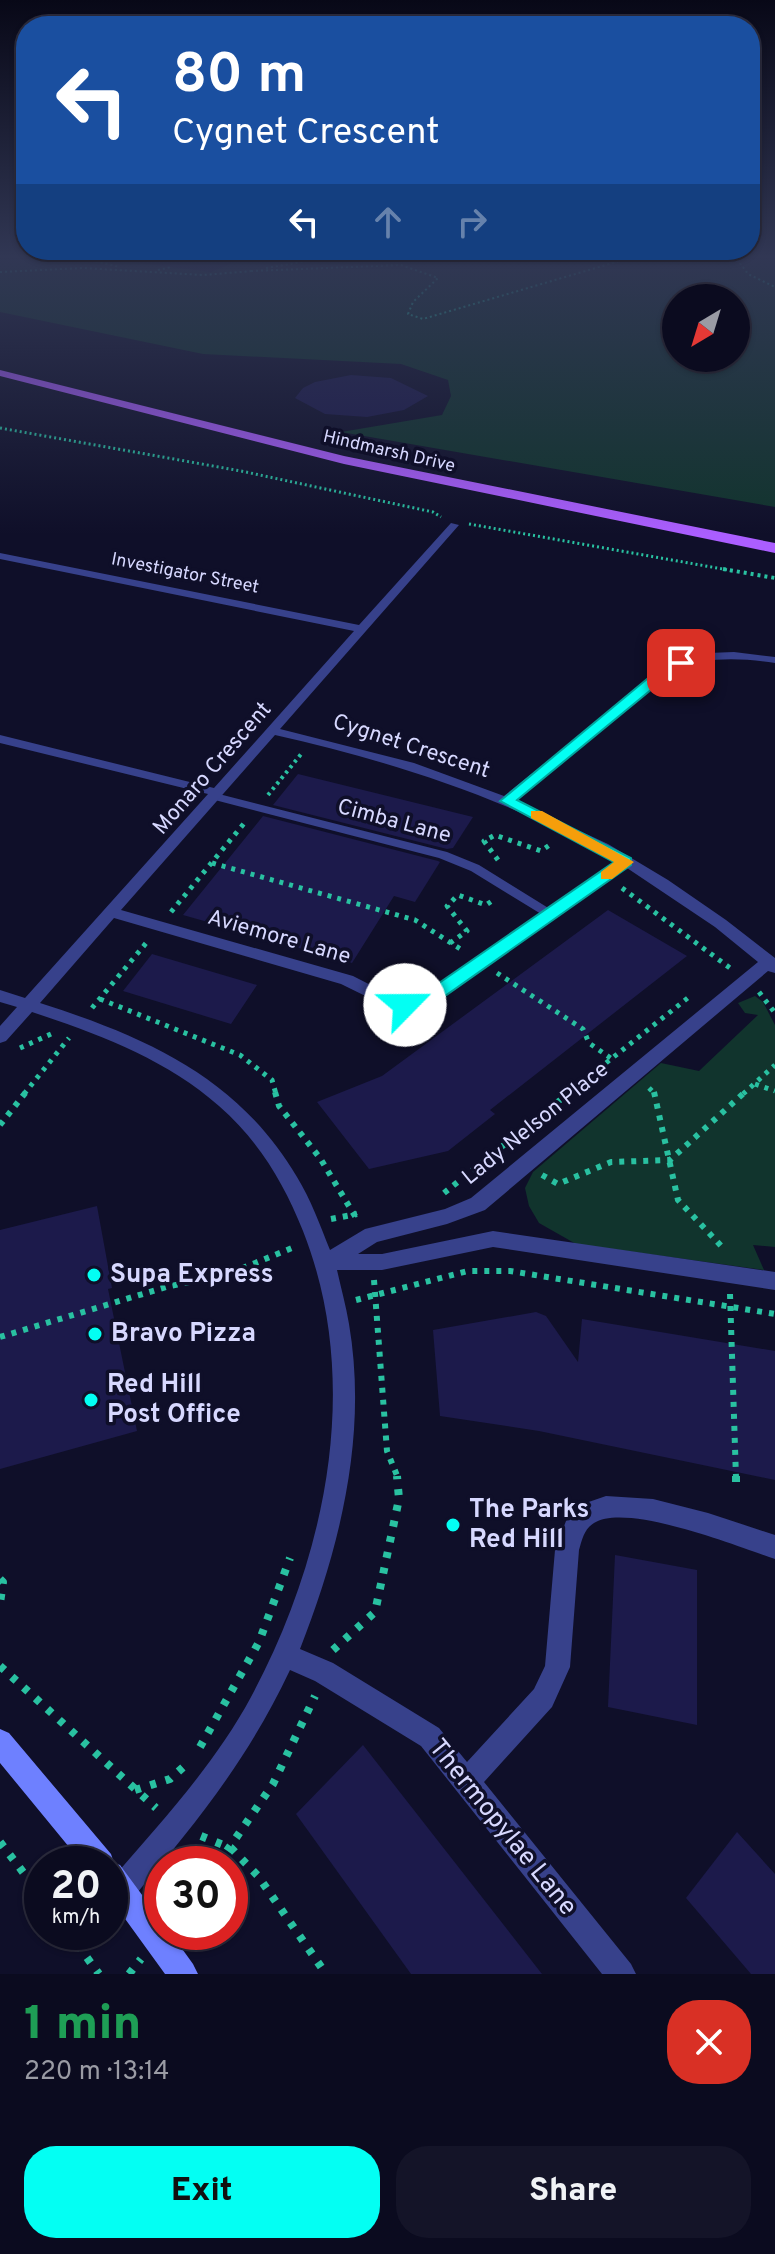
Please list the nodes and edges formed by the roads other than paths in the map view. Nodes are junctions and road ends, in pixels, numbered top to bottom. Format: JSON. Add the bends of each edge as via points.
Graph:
{"nodes":[{"id":1,"x":0,"y":358,"type":"edge"},
{"id":2,"x":0,"y":373,"type":"edge"},
{"id":3,"x":728,"y":523,"type":"dead end"},
{"id":4,"x":454,"y":525,"type":"road end"},
{"id":5,"x":775,"y":548,"type":"edge"},
{"id":6,"x":0,"y":556,"type":"edge"},
{"id":7,"x":363,"y":629,"type":"junction"},
{"id":8,"x":775,"y":660,"type":"edge"},
{"id":9,"x":273,"y":731,"type":"junction"},
{"id":10,"x":0,"y":739,"type":"edge"},
{"id":11,"x":217,"y":795,"type":"junction"},
{"id":12,"x":507,"y":801,"type":"junction"},
{"id":13,"x":626,"y":862,"type":"junction"},
{"id":14,"x":113,"y":913,"type":"junction"},
{"id":15,"x":551,"y":914,"type":"junction"},
{"id":16,"x":775,"y":944,"type":"edge"},
{"id":17,"x":767,"y":961,"type":"edge"},
{"id":18,"x":0,"y":996,"type":"edge"},
{"id":19,"x":27,"y":1005,"type":"junction"},
{"id":20,"x":5,"y":1040,"type":"edge"},
{"id":21,"x":327,"y":1262,"type":"junction"},
{"id":22,"x":775,"y":1281,"type":"edge"},
{"id":23,"x":775,"y":1547,"type":"edge"},
{"id":24,"x":284,"y":1655,"type":"junction"},
{"id":25,"x":0,"y":1742,"type":"edge"},
{"id":26,"x":467,"y":1781,"type":"junction"},
{"id":27,"x":86,"y":1846,"type":"edge"},
{"id":28,"x":128,"y":1869,"type":"edge"},
{"id":29,"x":128,"y":1898,"type":"edge"},
{"id":30,"x":183,"y":1974,"type":"edge"},
{"id":31,"x":621,"y":1974,"type":"edge"}],
"edges":[{"from":1,"to":3,"type":"main road","name":"Hindmarsh Drive","via":[[358,448]]},
{"from":2,"to":5,"type":"main road","name":"Hindmarsh Drive","via":[[357,463]]},
{"from":4,"to":7,"type":"street","name":"Monaro Crescent"},
{"from":6,"to":7,"type":"street","name":"Investigator Street"},
{"from":7,"to":9,"type":"street","name":"Monaro Crescent"},
{"from":8,"to":12,"type":"street","via":[[717,656],[669,669]]},
{"from":9,"to":11,"type":"street","name":"Monaro Crescent"},
{"from":9,"to":12,"type":"street","name":"Cygnet Crescent","via":[[415,767]]},
{"from":10,"to":11,"type":"street"},
{"from":11,"to":14,"type":"street","name":"Monaro Crescent"},
{"from":11,"to":15,"type":"lane","name":"Cimba Lane","via":[[454,859]]},
{"from":12,"to":13,"type":"street","name":"Cygnet Crescent"},
{"from":13,"to":15,"type":"street","name":"Aviemore Lane"},
{"from":13,"to":17,"type":"street","name":"Cygnet Crescent","via":[[693,903]]},
{"from":14,"to":15,"type":"street","name":"Aviemore Lane","via":[[347,980],[405,1005],[429,998]]},
{"from":14,"to":19,"type":"street","name":"Monaro Crescent"},
{"from":16,"to":17,"type":"street","name":"Lady Nelson Place"},
{"from":17,"to":21,"type":"street","name":"Lady Nelson Place","via":[[478,1204],[364,1239]]},
{"from":18,"to":19,"type":"street"},
{"from":19,"to":20,"type":"street","name":"Monaro Crescent"},
{"from":19,"to":21,"type":"street","via":[[79,1033],[131,1041],[173,1064],[235,1111],[285,1171]]},
{"from":21,"to":22,"type":"street","via":[[370,1263],[493,1239]]},
{"from":21,"to":24,"type":"street","via":[[346,1380],[340,1468],[314,1573]]},
{"from":23,"to":26,"type":"street","via":[[653,1512],[616,1506],[590,1512],[572,1532],[567,1550],[557,1667],[543,1698]]},
{"from":24,"to":26,"type":"street","name":"Thermopylae Lane","via":[[324,1672],[430,1737]]},
{"from":24,"to":28,"type":"street","via":[[224,1763]]},
{"from":25,"to":27,"type":"street"},
{"from":26,"to":31,"type":"street","name":"Thermopylae Lane"},
{"from":29,"to":30,"type":"street"}]}
